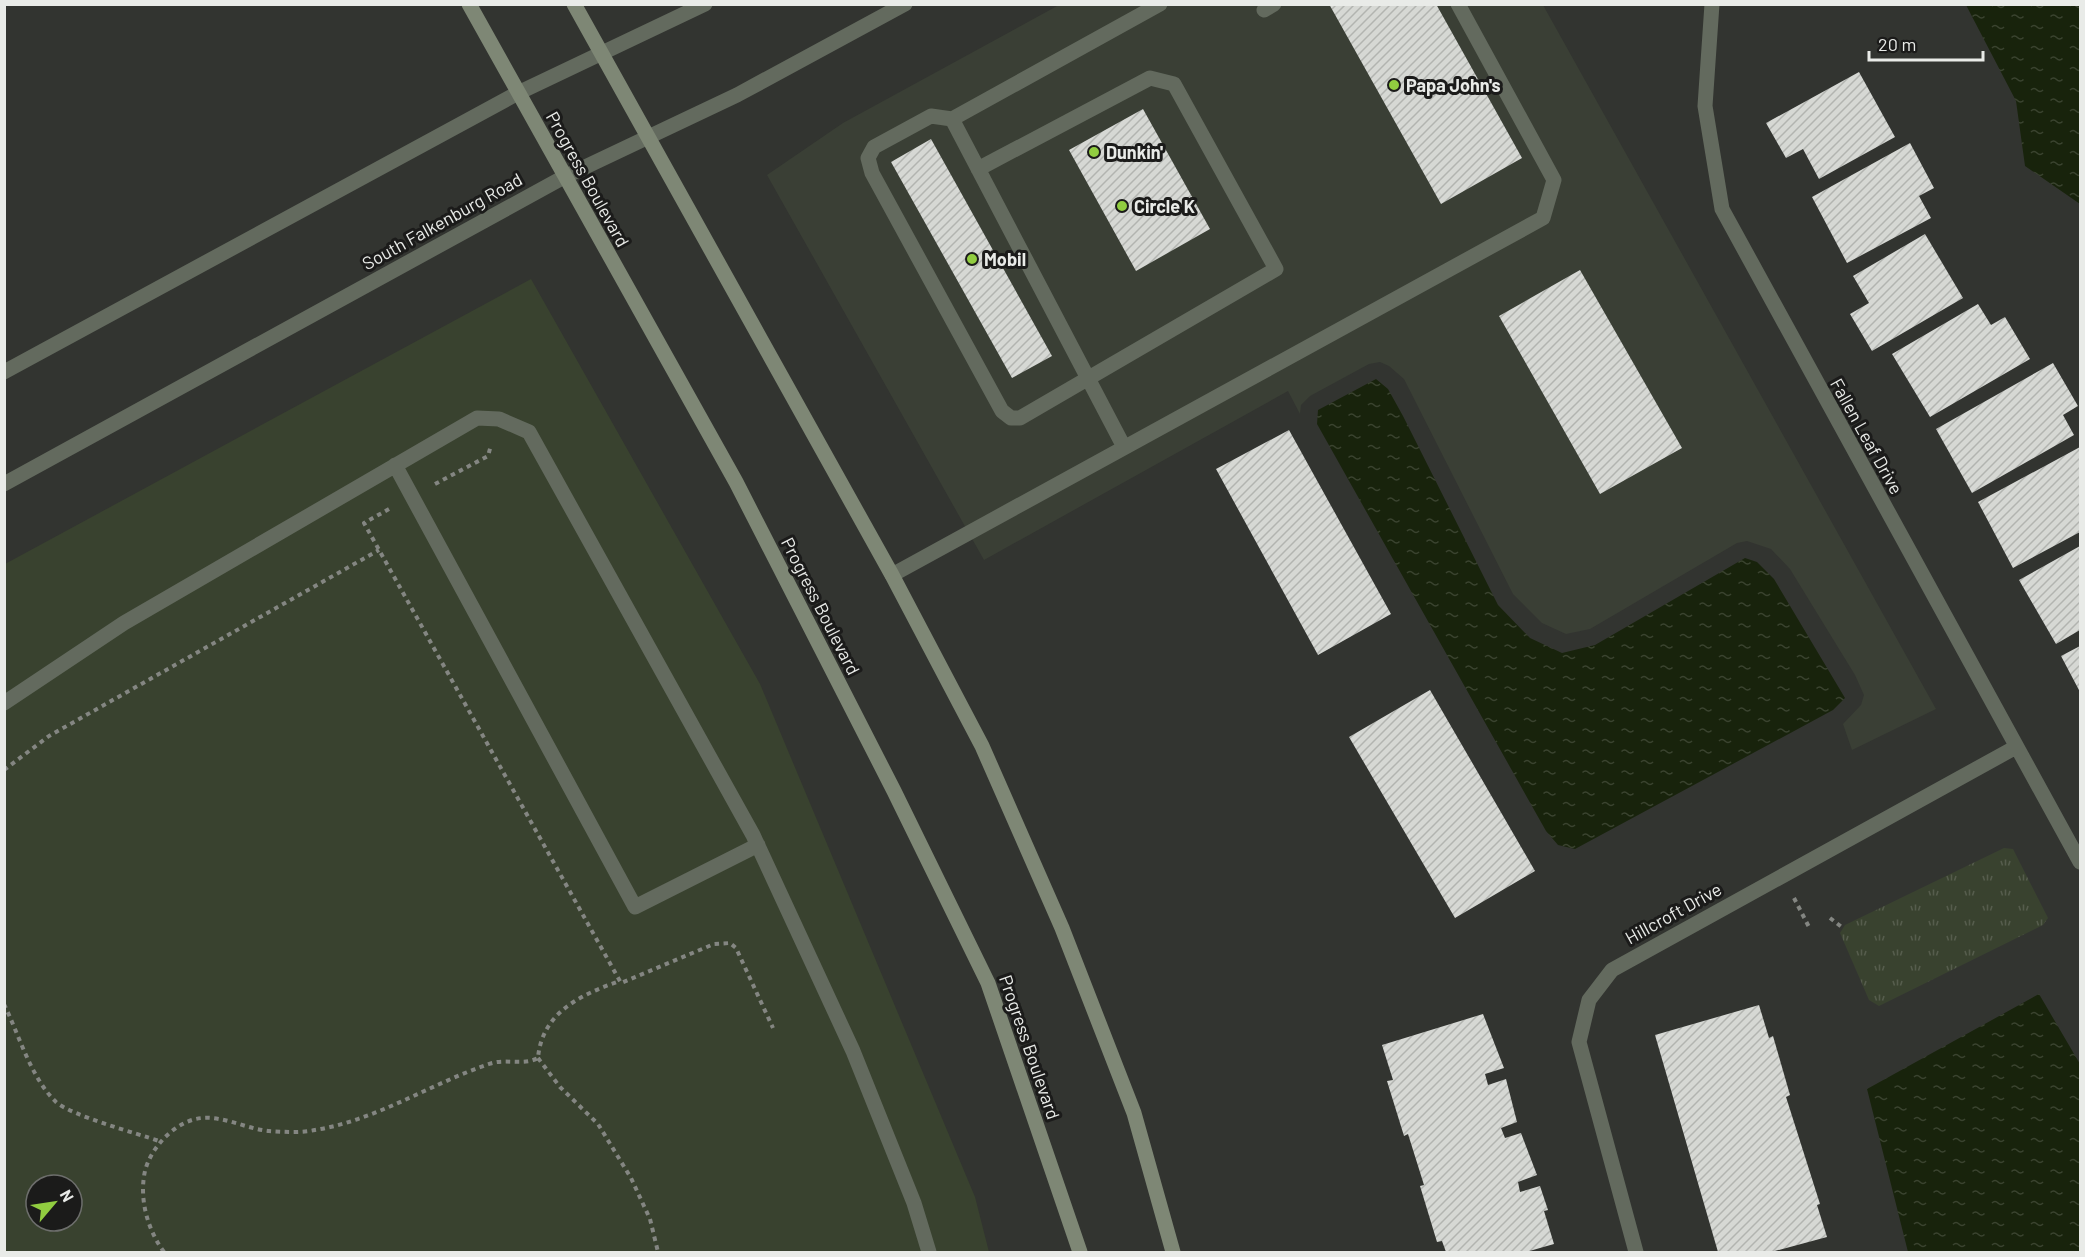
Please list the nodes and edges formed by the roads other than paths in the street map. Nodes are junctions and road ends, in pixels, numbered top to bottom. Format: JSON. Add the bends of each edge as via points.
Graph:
{"nodes":[{"id":1,"x":470,"y":4,"type":"edge"},
{"id":2,"x":574,"y":4,"type":"edge"},
{"id":3,"x":705,"y":4,"type":"edge"},
{"id":4,"x":905,"y":4,"type":"edge"},
{"id":5,"x":1160,"y":4,"type":"edge"},
{"id":6,"x":1458,"y":4,"type":"edge"},
{"id":7,"x":1712,"y":4,"type":"edge"},
{"id":8,"x":601,"y":53,"type":"junction"},
{"id":9,"x":518,"y":93,"type":"junction"},
{"id":10,"x":952,"y":119,"type":"junction"},
{"id":11,"x":648,"y":138,"type":"junction"},
{"id":12,"x":978,"y":169,"type":"junction"},
{"id":13,"x":564,"y":177,"type":"junction"},
{"id":14,"x":4,"y":372,"type":"edge"},
{"id":15,"x":1088,"y":380,"type":"junction"},
{"id":16,"x":1124,"y":447,"type":"junction"},
{"id":17,"x":395,"y":465,"type":"junction"},
{"id":18,"x":4,"y":484,"type":"edge"},
{"id":19,"x":892,"y":575,"type":"junction"},
{"id":20,"x":4,"y":703,"type":"edge"},
{"id":21,"x":2016,"y":747,"type":"junction"},
{"id":22,"x":758,"y":845,"type":"junction"},
{"id":23,"x":2080,"y":862,"type":"edge"},
{"id":24,"x":929,"y":1252,"type":"edge"},
{"id":25,"x":1080,"y":1252,"type":"edge"},
{"id":26,"x":1173,"y":1252,"type":"edge"},
{"id":27,"x":1636,"y":1252,"type":"edge"}],
"edges":[{"from":1,"to":9,"type":"main road","name":"Progress Boulevard"},
{"from":2,"to":8,"type":"main road"},
{"from":3,"to":8,"type":"street"},
{"from":4,"to":11,"type":"street","name":"South Falkenburg Road"},
{"from":5,"to":10,"type":"street"},
{"from":6,"to":16,"type":"street","via":[[1554,180],[1543,218]]},
{"from":7,"to":21,"type":"street","name":"Fallen Leaf Drive","via":[[1705,106],[1722,209]]},
{"from":8,"to":9,"type":"street"},
{"from":8,"to":11,"type":"main road"},
{"from":9,"to":13,"type":"main road","name":"Progress Boulevard"},
{"from":9,"to":14,"type":"street"},
{"from":10,"to":12,"type":"street"},
{"from":10,"to":15,"type":"street","via":[[931,116],[874,147],[868,158],[872,173],[1002,411],[1011,418],[1020,418]]},
{"from":11,"to":13,"type":"street","name":"South Falkenburg Road"},
{"from":11,"to":19,"type":"main road"},
{"from":12,"to":15,"type":"street"},
{"from":12,"to":15,"type":"street","via":[[1150,78],[1174,84],[1276,269]]},
{"from":13,"to":18,"type":"street","name":"South Falkenburg Road"},
{"from":13,"to":25,"type":"main road","name":"Progress Boulevard","via":[[741,493],[983,972]]},
{"from":15,"to":16,"type":"street"},
{"from":16,"to":19,"type":"street"},
{"from":17,"to":20,"type":"street","via":[[124,623]]},
{"from":17,"to":22,"type":"street","via":[[477,418],[499,419],[529,432]]},
{"from":17,"to":22,"type":"street","via":[[635,907]]},
{"from":19,"to":26,"type":"main road","via":[[982,746],[1062,928],[1134,1113]]},
{"from":21,"to":23,"type":"street","name":"Fallen Leaf Drive"},
{"from":21,"to":27,"type":"street","name":"Hillcroft Drive","via":[[1611,970],[1589,1000],[1579,1042]]},
{"from":22,"to":24,"type":"street","via":[[853,1051],[914,1203]]}]}
